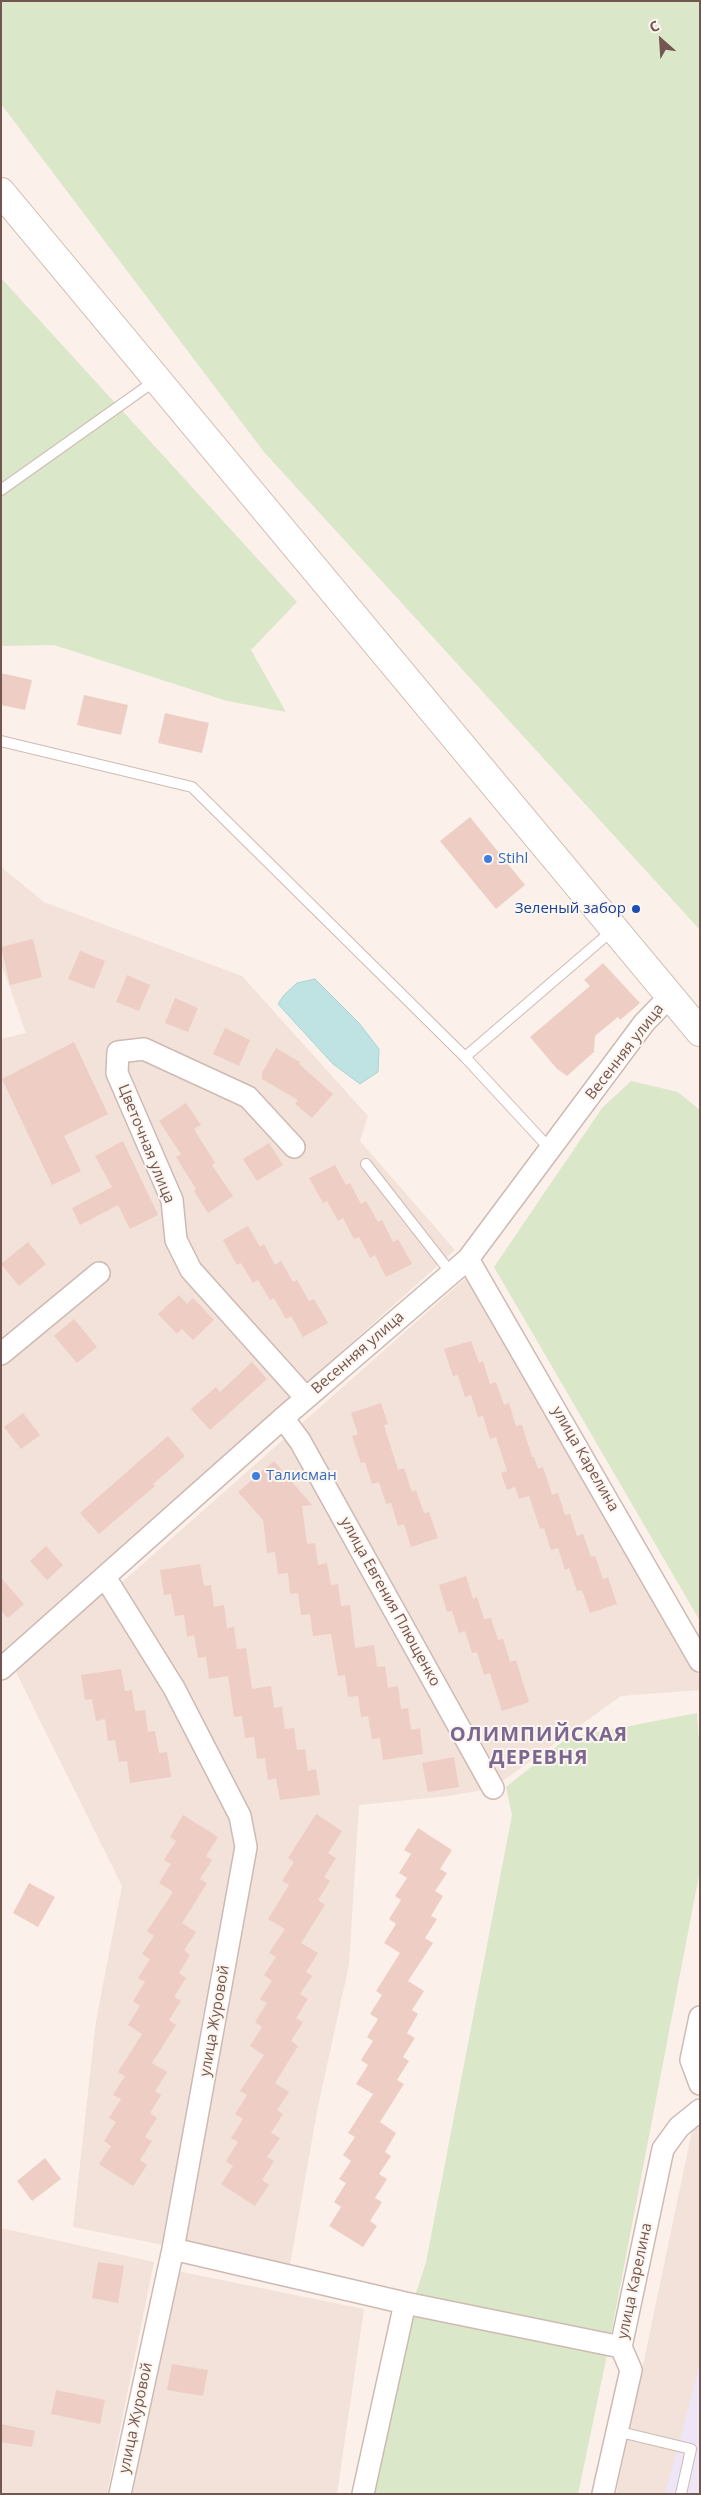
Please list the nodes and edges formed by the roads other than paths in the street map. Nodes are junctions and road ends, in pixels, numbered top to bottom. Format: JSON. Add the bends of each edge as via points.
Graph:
{"nodes":[{"id":1,"x":1,"y":192,"type":"edge"},
{"id":2,"x":157,"y":380,"type":"junction"},
{"id":3,"x":1,"y":490,"type":"edge"},
{"id":4,"x":1,"y":741,"type":"edge"},
{"id":5,"x":614,"y":929,"type":"junction"},
{"id":6,"x":670,"y":996,"type":"junction"},
{"id":7,"x":700,"y":1032,"type":"edge"},
{"id":8,"x":465,"y":1057,"type":"junction"},
{"id":9,"x":294,"y":1147,"type":"dead end"},
{"id":10,"x":550,"y":1149,"type":"junction"},
{"id":11,"x":366,"y":1164,"type":"dead end"},
{"id":12,"x":468,"y":1259,"type":"junction"},
{"id":13,"x":99,"y":1273,"type":"dead end"},
{"id":14,"x":451,"y":1273,"type":"junction"},
{"id":15,"x":1,"y":1354,"type":"edge"},
{"id":16,"x":306,"y":1398,"type":"junction"},
{"id":17,"x":283,"y":1418,"type":"junction"},
{"id":18,"x":105,"y":1577,"type":"junction"},
{"id":19,"x":700,"y":1661,"type":"edge"},
{"id":20,"x":1,"y":1670,"type":"edge"},
{"id":21,"x":493,"y":1788,"type":"dead end"},
{"id":22,"x":700,"y":2017,"type":"edge"},
{"id":23,"x":700,"y":2084,"type":"edge"},
{"id":24,"x":700,"y":2110,"type":"edge"},
{"id":25,"x":173,"y":2249,"type":"junction"},
{"id":26,"x":405,"y":2303,"type":"junction"},
{"id":27,"x":621,"y":2347,"type":"junction"},
{"id":28,"x":616,"y":2431,"type":"junction"},
{"id":29,"x":120,"y":2494,"type":"edge"},
{"id":30,"x":363,"y":2494,"type":"edge"},
{"id":31,"x":603,"y":2494,"type":"edge"},
{"id":32,"x":681,"y":2494,"type":"edge"}],
"edges":[{"from":1,"to":2,"type":"street"},
{"from":2,"to":3,"type":"lane"},
{"from":2,"to":5,"type":"street"},
{"from":4,"to":8,"type":"lane","via":[[192,787]]},
{"from":5,"to":6,"type":"street"},
{"from":5,"to":8,"type":"lane"},
{"from":6,"to":7,"type":"street"},
{"from":6,"to":10,"type":"street","name":"Весенняя улица","via":[[644,1023]]},
{"from":8,"to":10,"type":"lane"},
{"from":9,"to":16,"type":"street","name":"Цветочная улица","via":[[248,1097],[144,1049],[118,1052],[117,1073],[172,1200],[176,1240],[191,1270]]},
{"from":10,"to":12,"type":"street","name":"Весенняя улица"},
{"from":11,"to":14,"type":"lane"},
{"from":12,"to":14,"type":"street","name":"Весенняя улица"},
{"from":12,"to":19,"type":"street","name":"улица Карелина"},
{"from":13,"to":15,"type":"street"},
{"from":14,"to":16,"type":"street","name":"Весенняя улица"},
{"from":16,"to":17,"type":"street","name":"Весенняя улица"},
{"from":17,"to":18,"type":"street","name":"Весенняя улица"},
{"from":17,"to":21,"type":"street","name":"улица Евгения Плющенко","via":[[300,1441]]},
{"from":18,"to":20,"type":"street","name":"Весенняя улица"},
{"from":18,"to":25,"type":"street","name":"улица Журовой","via":[[174,1688],[240,1816],[246,1847]]},
{"from":22,"to":23,"type":"street","via":[[691,2060]]},
{"from":24,"to":27,"type":"street","name":"улица Карелина","via":[[679,2127],[663,2150]]},
{"from":25,"to":26,"type":"street"},
{"from":25,"to":29,"type":"street","name":"улица Журовой"},
{"from":26,"to":27,"type":"street"},
{"from":26,"to":30,"type":"street"},
{"from":27,"to":28,"type":"street","name":"улица Карелина","via":[[631,2370]]},
{"from":28,"to":31,"type":"street","name":"улица Карелина"},
{"from":28,"to":32,"type":"lane","via":[[691,2449]]}]}
